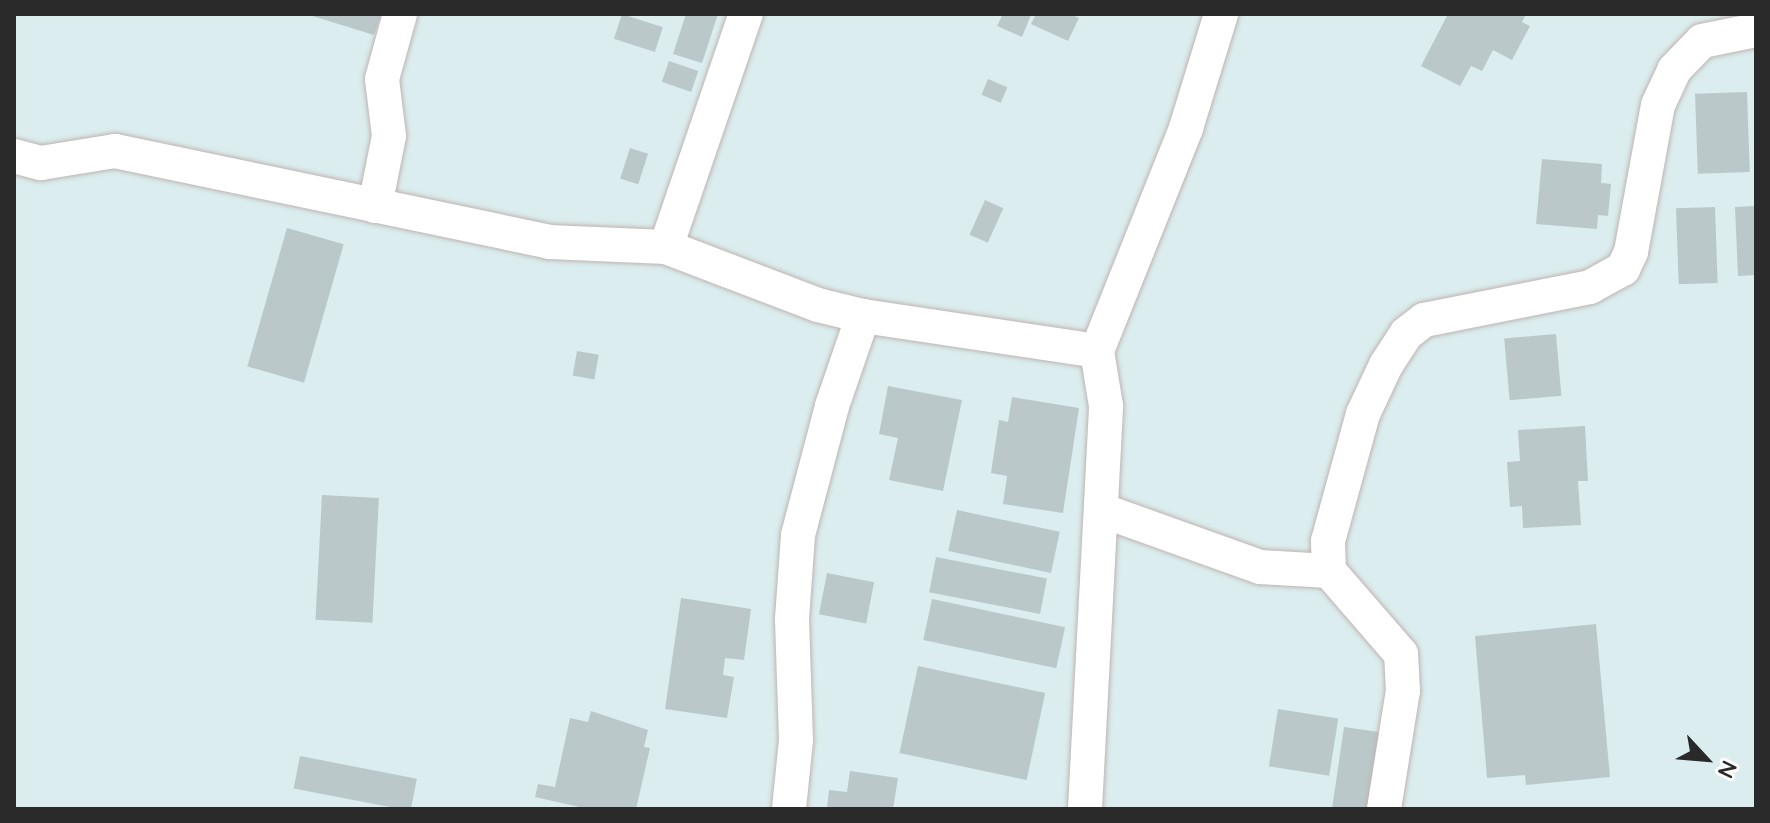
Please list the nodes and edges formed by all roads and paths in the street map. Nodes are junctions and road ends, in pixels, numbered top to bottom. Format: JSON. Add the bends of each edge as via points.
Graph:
{"nodes":[{"id":1,"x":400,"y":14,"type":"edge"},
{"id":2,"x":746,"y":14,"type":"edge"},
{"id":3,"x":1221,"y":14,"type":"edge"},
{"id":4,"x":1700,"y":27,"type":"edge"},
{"id":5,"x":1756,"y":30,"type":"edge"},
{"id":6,"x":14,"y":156,"type":"edge"},
{"id":7,"x":375,"y":206,"type":"junction"},
{"id":8,"x":666,"y":247,"type":"junction"},
{"id":9,"x":863,"y":316,"type":"junction"},
{"id":10,"x":1097,"y":351,"type":"junction"},
{"id":11,"x":1101,"y":510,"type":"junction"},
{"id":12,"x":1329,"y":571,"type":"junction"},
{"id":13,"x":789,"y":809,"type":"edge"},
{"id":14,"x":1085,"y":809,"type":"edge"},
{"id":15,"x":1384,"y":809,"type":"edge"}],
"edges":[{"from":1,"to":7,"type":"street","via":[[382,79],[389,136]]},
{"from":2,"to":8,"type":"street"},
{"from":3,"to":10,"type":"street","via":[[1186,128]]},
{"from":4,"to":5,"type":"street"},
{"from":4,"to":12,"type":"street","via":[[1658,105],[1631,252],[1623,269],[1590,287],[1424,320],[1406,334],[1363,414],[1328,541]]},
{"from":6,"to":7,"type":"street","via":[[41,163],[115,151]]},
{"from":7,"to":8,"type":"street","via":[[549,242]]},
{"from":8,"to":9,"type":"street","via":[[818,305]]},
{"from":9,"to":10,"type":"street"},
{"from":9,"to":13,"type":"street","via":[[832,406],[798,535],[792,619],[796,740]]},
{"from":10,"to":11,"type":"street","via":[[1106,406]]},
{"from":11,"to":12,"type":"street","via":[[1260,567]]},
{"from":11,"to":14,"type":"street"},
{"from":12,"to":15,"type":"street","via":[[1401,654],[1403,691]]}]}
